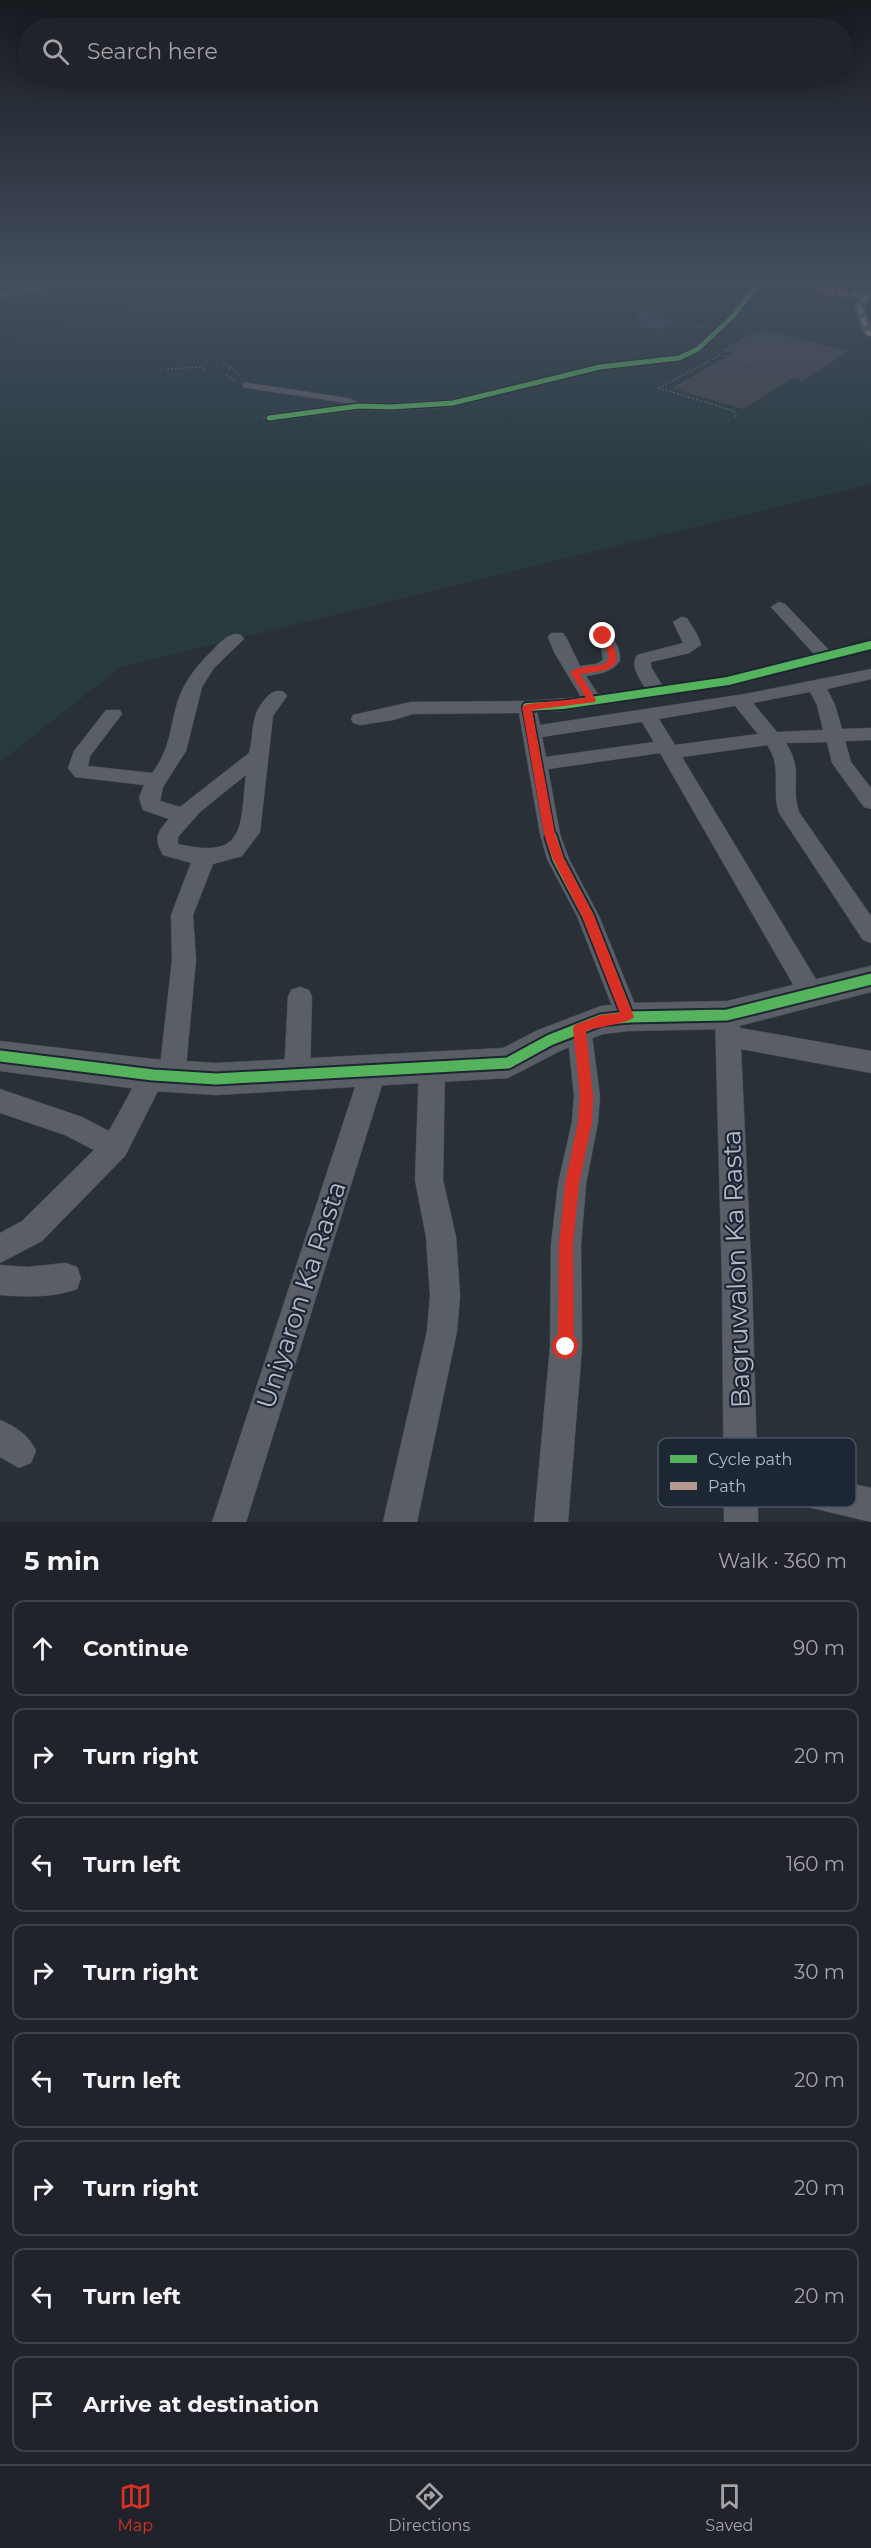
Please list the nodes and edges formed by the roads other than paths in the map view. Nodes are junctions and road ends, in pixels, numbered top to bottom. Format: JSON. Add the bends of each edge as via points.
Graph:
{"nodes":[{"id":1,"x":687,"y":354,"type":"edge"},
{"id":2,"x":245,"y":385,"type":"road end"},
{"id":3,"x":358,"y":405,"type":"junction"},
{"id":4,"x":269,"y":418,"type":"dead end"},
{"id":5,"x":779,"y":607,"type":"dead end"},
{"id":6,"x":681,"y":622,"type":"dead end"},
{"id":7,"x":603,"y":636,"type":"dead end"},
{"id":8,"x":557,"y":637,"type":"dead end"},
{"id":9,"x":235,"y":639,"type":"dead end"},
{"id":10,"x":871,"y":645,"type":"edge"},
{"id":11,"x":825,"y":656,"type":"junction"},
{"id":12,"x":575,"y":672,"type":"junction"},
{"id":13,"x":871,"y":674,"type":"edge"},
{"id":14,"x":816,"y":686,"type":"junction"},
{"id":15,"x":656,"y":691,"type":"junction"},
{"id":16,"x":279,"y":696,"type":"dead end"},
{"id":17,"x":592,"y":700,"type":"junction"},
{"id":18,"x":740,"y":700,"type":"junction"},
{"id":19,"x":527,"y":707,"type":"junction"},
{"id":20,"x":114,"y":714,"type":"dead end"},
{"id":21,"x":648,"y":716,"type":"junction"},
{"id":22,"x":360,"y":719,"type":"dead end"},
{"id":23,"x":532,"y":732,"type":"junction"},
{"id":24,"x":871,"y":734,"type":"edge"},
{"id":25,"x":834,"y":735,"type":"junction"},
{"id":26,"x":770,"y":738,"type":"junction"},
{"id":27,"x":667,"y":749,"type":"junction"},
{"id":28,"x":258,"y":756,"type":"junction"},
{"id":29,"x":539,"y":764,"type":"junction"},
{"id":30,"x":158,"y":780,"type":"junction"},
{"id":31,"x":871,"y":802,"type":"edge"},
{"id":32,"x":183,"y":816,"type":"junction"},
{"id":33,"x":204,"y":858,"type":"junction"},
{"id":34,"x":871,"y":934,"type":"edge"},
{"id":35,"x":871,"y":980,"type":"edge"},
{"id":36,"x":811,"y":993,"type":"junction"},
{"id":37,"x":300,"y":997,"type":"dead end"},
{"id":38,"x":628,"y":1017,"type":"junction"},
{"id":39,"x":727,"y":1025,"type":"junction"},
{"id":40,"x":579,"y":1028,"type":"junction"},
{"id":41,"x":0,"y":1056,"type":"edge"},
{"id":42,"x":871,"y":1062,"type":"edge"},
{"id":43,"x":432,"y":1066,"type":"junction"},
{"id":44,"x":374,"y":1069,"type":"junction"},
{"id":45,"x":297,"y":1074,"type":"junction"},
{"id":46,"x":163,"y":1076,"type":"junction"},
{"id":47,"x":0,"y":1101,"type":"edge"},
{"id":48,"x":115,"y":1147,"type":"junction"},
{"id":49,"x":0,"y":1249,"type":"edge"},
{"id":50,"x":66,"y":1278,"type":"dead end"},
{"id":51,"x":0,"y":1280,"type":"edge"},
{"id":52,"x":740,"y":1438,"type":"edge"},
{"id":53,"x":856,"y":1501,"type":"edge"},
{"id":54,"x":871,"y":1505,"type":"edge"},
{"id":55,"x":229,"y":1522,"type":"edge"},
{"id":56,"x":400,"y":1522,"type":"edge"},
{"id":57,"x":551,"y":1522,"type":"edge"}],
"edges":[{"from":1,"to":3,"type":"street","via":[[600,367],[453,403]]},
{"from":2,"to":3,"type":"lane"},
{"from":3,"to":4,"type":"street"},
{"from":5,"to":11,"type":"street"},
{"from":6,"to":15,"type":"street","via":[[692,645],[643,659],[642,667]]},
{"from":7,"to":12,"type":"street","via":[[614,656],[611,663]]},
{"from":8,"to":12,"type":"street"},
{"from":9,"to":30,"type":"street","via":[[201,674],[189,696],[174,756]]},
{"from":10,"to":11,"type":"street"},
{"from":11,"to":15,"type":"street","via":[[728,681]]},
{"from":12,"to":17,"type":"street"},
{"from":13,"to":14,"type":"street"},
{"from":14,"to":18,"type":"street"},
{"from":14,"to":25,"type":"street"},
{"from":15,"to":17,"type":"street"},
{"from":16,"to":28,"type":"street","via":[[266,711]]},
{"from":17,"to":19,"type":"street"},
{"from":18,"to":21,"type":"street"},
{"from":18,"to":26,"type":"street"},
{"from":19,"to":22,"type":"street","via":[[411,708]]},
{"from":19,"to":23,"type":"street"},
{"from":20,"to":30,"type":"street","via":[[81,755],[78,768],[82,772]]},
{"from":21,"to":23,"type":"street"},
{"from":21,"to":27,"type":"street"},
{"from":23,"to":29,"type":"street"},
{"from":24,"to":25,"type":"street"},
{"from":25,"to":26,"type":"street"},
{"from":25,"to":31,"type":"street","via":[[842,763]]},
{"from":26,"to":27,"type":"street"},
{"from":26,"to":34,"type":"street","via":[[784,756],[788,783],[785,804],[789,813]]},
{"from":27,"to":29,"type":"street"},
{"from":27,"to":36,"type":"street"},
{"from":28,"to":32,"type":"street"},
{"from":28,"to":33,"type":"street","via":[[250,832],[234,851]]},
{"from":29,"to":38,"type":"street","via":[[558,859],[588,916]]},
{"from":30,"to":32,"type":"street","via":[[148,797],[150,805]]},
{"from":32,"to":33,"type":"street","via":[[167,834],[167,844],[171,850]]},
{"from":33,"to":46,"type":"street","via":[[182,915],[184,960]]},
{"from":35,"to":36,"type":"street"},
{"from":36,"to":39,"type":"street"},
{"from":37,"to":45,"type":"street"},
{"from":38,"to":39,"type":"street"},
{"from":38,"to":40,"type":"street"},
{"from":39,"to":42,"type":"street"},
{"from":39,"to":52,"type":"street","name":"Bagruwalon Ka Rasta"},
{"from":40,"to":43,"type":"street","via":[[508,1063]]},
{"from":40,"to":57,"type":"street","via":[[586,1105],[566,1245],[566,1347]]},
{"from":41,"to":46,"type":"street"},
{"from":43,"to":44,"type":"street"},
{"from":43,"to":56,"type":"street","via":[[429,1180],[441,1237],[445,1295],[441,1331]]},
{"from":44,"to":45,"type":"street"},
{"from":44,"to":55,"type":"street","name":"Uniyaron Ka Rasta"},
{"from":45,"to":46,"type":"street","via":[[216,1079]]},
{"from":46,"to":48,"type":"street"},
{"from":47,"to":48,"type":"street","via":[[72,1126]]},
{"from":48,"to":49,"type":"street","via":[[32,1231]]},
{"from":50,"to":51,"type":"street"},
{"from":53,"to":54,"type":"street"}]}
